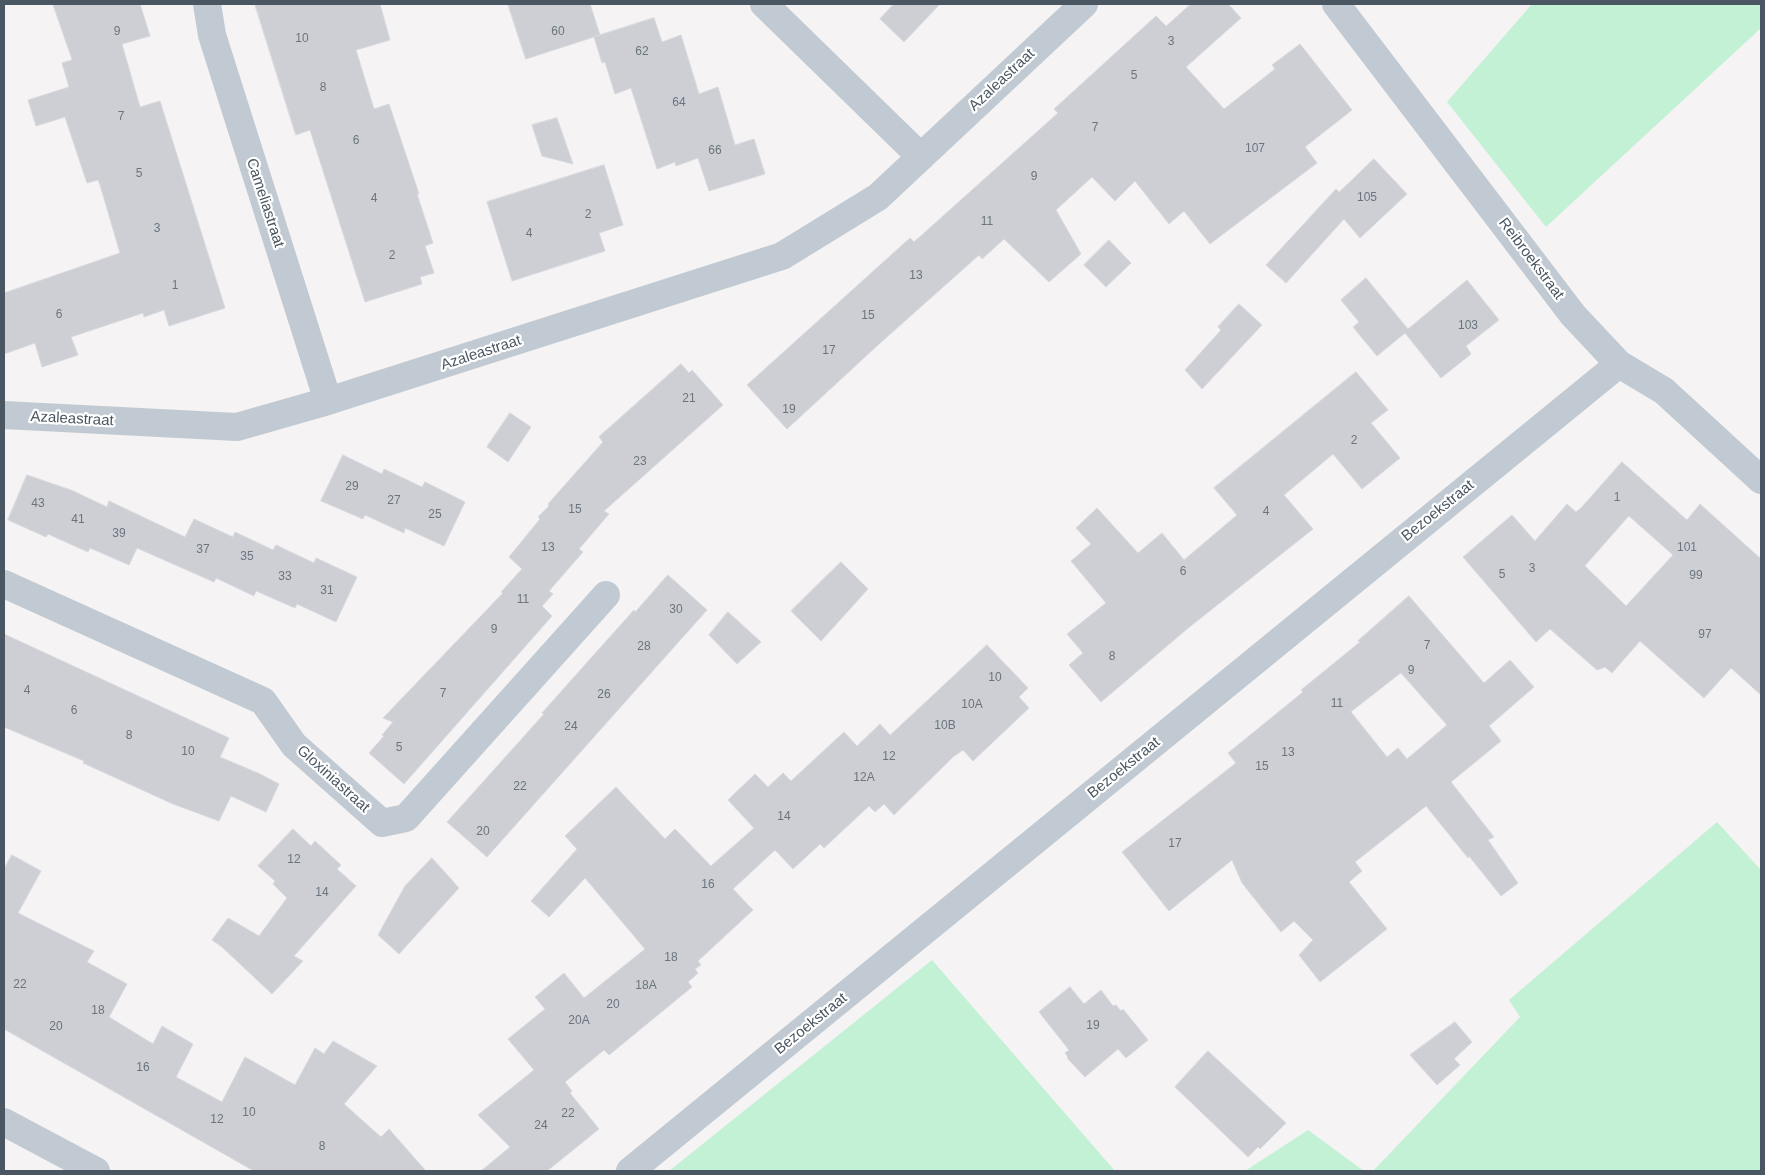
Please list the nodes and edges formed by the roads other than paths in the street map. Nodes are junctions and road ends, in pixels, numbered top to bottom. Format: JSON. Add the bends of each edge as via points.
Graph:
{"nodes":[{"id":1,"x":207,"y":4,"type":"edge"},
{"id":2,"x":764,"y":4,"type":"edge"},
{"id":3,"x":1084,"y":4,"type":"edge"},
{"id":4,"x":1336,"y":4,"type":"edge"},
{"id":5,"x":921,"y":157,"type":"junction"},
{"id":6,"x":1619,"y":364,"type":"junction"},
{"id":7,"x":328,"y":401,"type":"junction"},
{"id":8,"x":4,"y":415,"type":"edge"},
{"id":9,"x":1761,"y":480,"type":"edge"},
{"id":10,"x":4,"y":584,"type":"edge"},
{"id":11,"x":606,"y":595,"type":"dead end"},
{"id":12,"x":4,"y":1122,"type":"edge"},
{"id":13,"x":96,"y":1171,"type":"edge"},
{"id":14,"x":630,"y":1171,"type":"edge"}],
"edges":[{"from":1,"to":7,"type":"street","name":"Cameliastraat","via":[[212,35]]},
{"from":2,"to":5,"type":"street"},
{"from":3,"to":5,"type":"street","name":"Azaleastraat"},
{"from":4,"to":6,"type":"street","name":"Reibroekstraat","via":[[1573,314]]},
{"from":5,"to":7,"type":"street","name":"Azaleastraat","via":[[878,197],[782,256]]},
{"from":6,"to":9,"type":"street","name":"Reibroekstraat","via":[[1664,391]]},
{"from":6,"to":14,"type":"street","name":"Bezoekstraat"},
{"from":7,"to":8,"type":"street","name":"Azaleastraat","via":[[237,427]]},
{"from":10,"to":11,"type":"street","name":"Gloxiniastraat","via":[[263,701],[294,744],[382,823],[406,818]]},
{"from":12,"to":13,"type":"street"}]}
